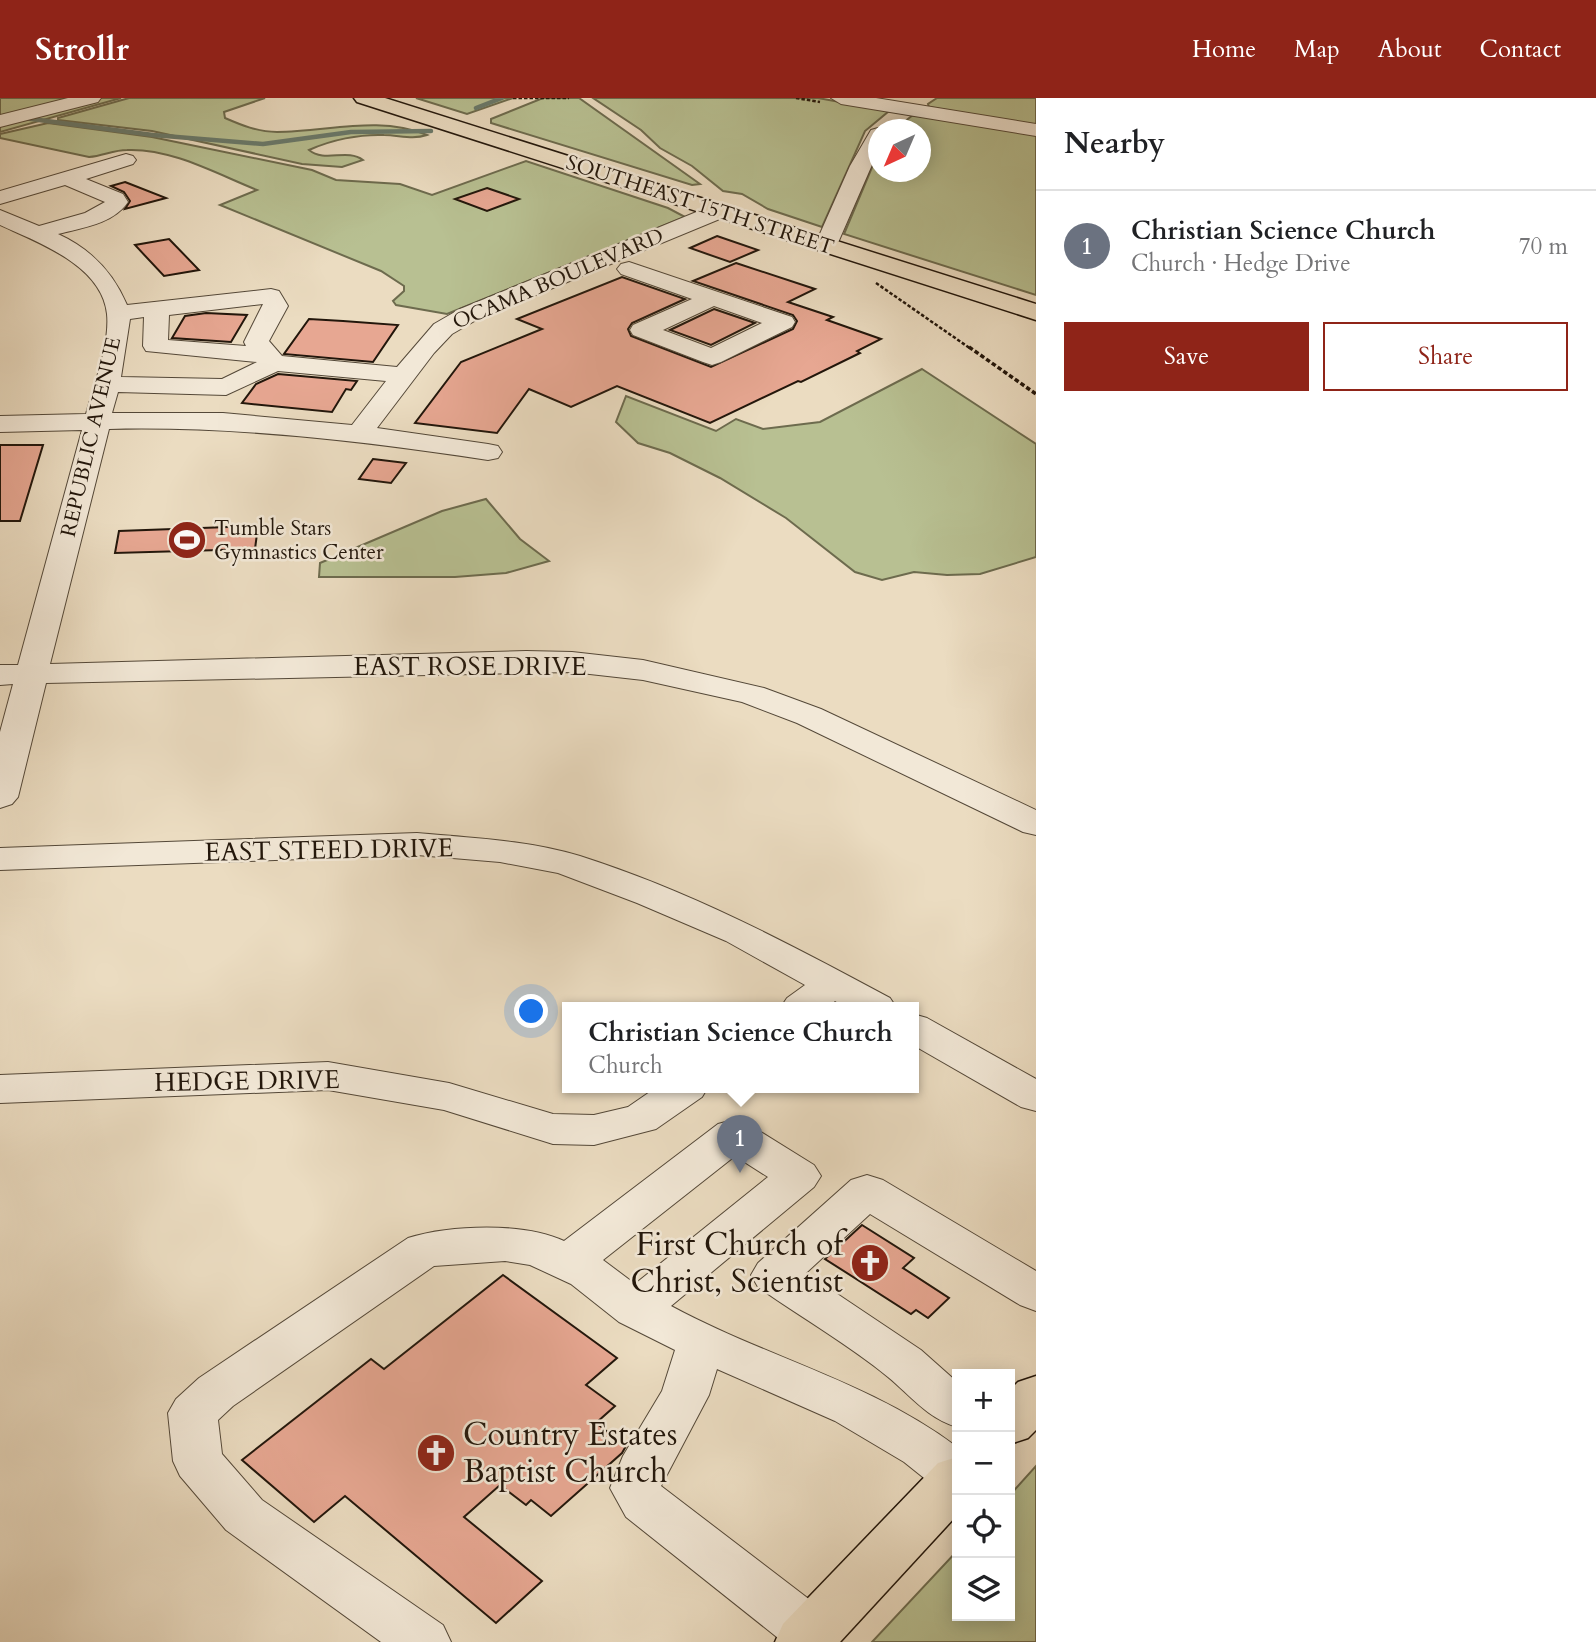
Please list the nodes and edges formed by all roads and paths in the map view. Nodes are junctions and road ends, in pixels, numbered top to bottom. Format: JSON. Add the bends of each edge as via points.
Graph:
{"nodes":[{"id":1,"x":70,"y":98,"type":"edge"},
{"id":2,"x":91,"y":98,"type":"edge"},
{"id":3,"x":364,"y":98,"type":"edge"},
{"id":4,"x":515,"y":98,"type":"edge"},
{"id":5,"x":569,"y":98,"type":"edge"},
{"id":6,"x":841,"y":98,"type":"edge"},
{"id":7,"x":926,"y":98,"type":"edge"},
{"id":8,"x":49,"y":101,"type":"edge"},
{"id":9,"x":904,"y":108,"type":"junction"},
{"id":10,"x":25,"y":114,"type":"junction"},
{"id":11,"x":893,"y":119,"type":"edge"},
{"id":12,"x":0,"y":121,"type":"edge"},
{"id":13,"x":1036,"y":130,"type":"edge"},
{"id":14,"x":868,"y":152,"type":"edge"},
{"id":15,"x":126,"y":160,"type":"dead end"},
{"id":16,"x":66,"y":178,"type":"junction"},
{"id":17,"x":0,"y":198,"type":"edge"},
{"id":18,"x":719,"y":211,"type":"junction"},
{"id":19,"x":0,"y":216,"type":"edge"},
{"id":20,"x":38,"y":233,"type":"junction"},
{"id":21,"x":826,"y":245,"type":"junction"},
{"id":22,"x":684,"y":246,"type":"dead end"},
{"id":23,"x":603,"y":259,"type":"junction"},
{"id":24,"x":629,"y":269,"type":"junction"},
{"id":25,"x":870,"y":278,"type":"dead end"},
{"id":26,"x":713,"y":298,"type":"junction"},
{"id":27,"x":157,"y":309,"type":"junction"},
{"id":28,"x":1036,"y":312,"type":"edge"},
{"id":29,"x":119,"y":313,"type":"junction"},
{"id":30,"x":271,"y":359,"type":"junction"},
{"id":31,"x":404,"y":375,"type":"junction"},
{"id":32,"x":106,"y":384,"type":"junction"},
{"id":33,"x":1036,"y":394,"type":"edge"},
{"id":34,"x":97,"y":422,"type":"junction"},
{"id":35,"x":0,"y":424,"type":"edge"},
{"id":36,"x":359,"y":433,"type":"junction"},
{"id":37,"x":488,"y":452,"type":"dead end"},
{"id":38,"x":16,"y":675,"type":"edge"},
{"id":39,"x":0,"y":797,"type":"edge"},
{"id":40,"x":1036,"y":824,"type":"edge"},
{"id":41,"x":0,"y":859,"type":"edge"},
{"id":42,"x":834,"y":983,"type":"junction"},
{"id":43,"x":808,"y":1002,"type":"edge"},
{"id":44,"x":867,"y":1002,"type":"edge"},
{"id":45,"x":919,"y":1030,"type":"edge"},
{"id":46,"x":0,"y":1089,"type":"edge"},
{"id":47,"x":678,"y":1093,"type":"edge"},
{"id":48,"x":1036,"y":1097,"type":"edge"},
{"id":49,"x":568,"y":1263,"type":"junction"},
{"id":50,"x":1036,"y":1293,"type":"edge"},
{"id":51,"x":636,"y":1309,"type":"junction"},
{"id":52,"x":701,"y":1341,"type":"junction"},
{"id":53,"x":1036,"y":1396,"type":"edge"},
{"id":54,"x":952,"y":1404,"type":"edge"},
{"id":55,"x":1015,"y":1418,"type":"edge"},
{"id":56,"x":952,"y":1473,"type":"edge"},
{"id":57,"x":952,"y":1482,"type":"edge"},
{"id":58,"x":807,"y":1637,"type":"edge"},
{"id":59,"x":424,"y":1642,"type":"edge"}],
"edges":[{"from":1,"to":8,"type":"street"},
{"from":2,"to":10,"type":"street"},
{"from":3,"to":18,"type":"main road","name":"SOUTHEAST 15TH STREET"},
{"from":4,"to":5,"type":"path"},
{"from":6,"to":9,"type":"street"},
{"from":7,"to":9,"type":"street"},
{"from":8,"to":10,"type":"street"},
{"from":9,"to":11,"type":"street"},
{"from":9,"to":13,"type":"street"},
{"from":10,"to":12,"type":"street"},
{"from":14,"to":21,"type":"street"},
{"from":15,"to":16,"type":"street"},
{"from":16,"to":17,"type":"street"},
{"from":16,"to":20,"type":"street","via":[[117,202],[96,215]]},
{"from":18,"to":21,"type":"main road","name":"SOUTHEAST 15TH STREET"},
{"from":18,"to":23,"type":"street","name":"OCAMA BOULEVARD"},
{"from":19,"to":20,"type":"street","name":"REPUBLIC AVENUE"},
{"from":20,"to":29,"type":"street","name":"REPUBLIC AVENUE","via":[[94,268]]},
{"from":21,"to":28,"type":"main road","name":"SOUTHEAST 15TH STREET"},
{"from":22,"to":24,"type":"street"},
{"from":23,"to":24,"type":"street"},
{"from":23,"to":31,"type":"street","name":"OCAMA BOULEVARD","via":[[443,329]]},
{"from":24,"to":26,"type":"street"},
{"from":25,"to":33,"type":"path"},
{"from":26,"to":26,"type":"street","via":[[783,322],[712,357],[642,330]]},
{"from":27,"to":29,"type":"street"},
{"from":27,"to":30,"type":"street","via":[[155,346]]},
{"from":27,"to":30,"type":"street","via":[[271,296],[276,306],[256,342]]},
{"from":29,"to":32,"type":"street","name":"REPUBLIC AVENUE"},
{"from":30,"to":31,"type":"street"},
{"from":30,"to":32,"type":"street","via":[[226,387]]},
{"from":31,"to":36,"type":"street","name":"OCAMA BOULEVARD"},
{"from":32,"to":34,"type":"street","name":"REPUBLIC AVENUE"},
{"from":34,"to":35,"type":"street"},
{"from":34,"to":36,"type":"street","via":[[253,423]]},
{"from":34,"to":38,"type":"street","name":"REPUBLIC AVENUE"},
{"from":36,"to":37,"type":"street"},
{"from":38,"to":39,"type":"street","name":"REPUBLIC AVENUE"},
{"from":38,"to":40,"type":"street","name":"EAST ROSE DRIVE","via":[[526,661],[643,670],[752,695],[809,716]]},
{"from":41,"to":42,"type":"street","name":"EAST STEED DRIVE","via":[[416,844],[500,851],[567,864],[650,895],[740,933]]},
{"from":42,"to":43,"type":"street"},
{"from":42,"to":44,"type":"street","name":"EAST STEED DRIVE"},
{"from":45,"to":48,"type":"street"},
{"from":46,"to":47,"type":"street","name":"HEDGE DRIVE","via":[[328,1076],[449,1097],[553,1129],[594,1130],[640,1119]]},
{"from":49,"to":51,"type":"street"},
{"from":49,"to":51,"type":"street","via":[[733,1135],[799,1176]]},
{"from":49,"to":59,"type":"street","via":[[539,1249],[505,1244],[424,1250],[216,1392],[194,1413],[198,1461],[244,1515]]},
{"from":50,"to":54,"type":"street","via":[[867,1191],[774,1275],[904,1363]]},
{"from":51,"to":52,"type":"street"},
{"from":52,"to":56,"type":"street","via":[[852,1407],[922,1448]]},
{"from":52,"to":58,"type":"street","via":[[685,1395],[635,1488],[644,1502]]},
{"from":53,"to":55,"type":"main road"},
{"from":57,"to":58,"type":"main road"}]}
